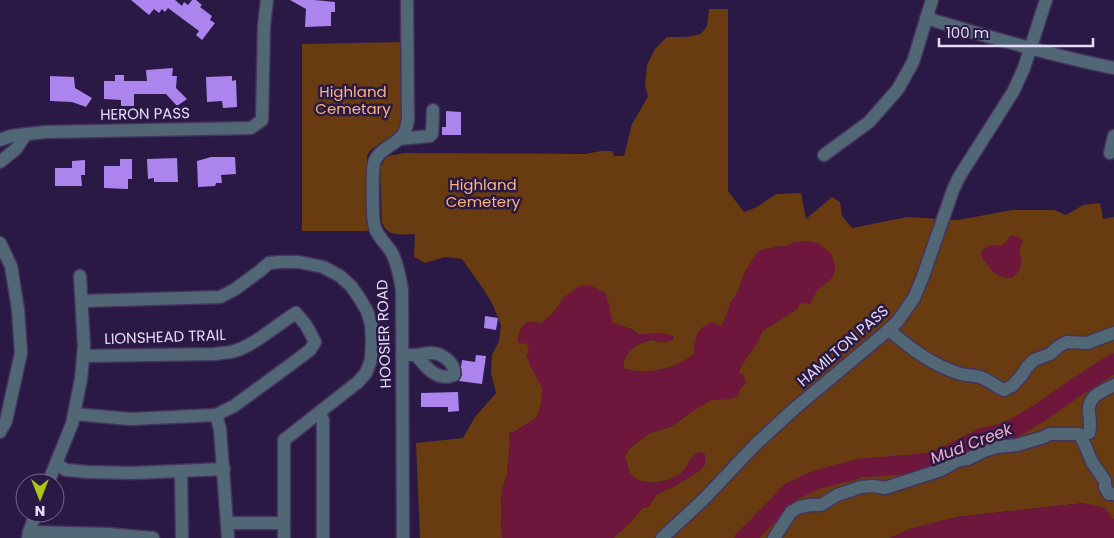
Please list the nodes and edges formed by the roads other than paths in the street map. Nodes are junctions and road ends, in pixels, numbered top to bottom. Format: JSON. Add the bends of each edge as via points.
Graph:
{"nodes":[{"id":1,"x":267,"y":0,"type":"edge"},
{"id":2,"x":407,"y":0,"type":"edge"},
{"id":3,"x":932,"y":0,"type":"edge"},
{"id":4,"x":1046,"y":0,"type":"edge"},
{"id":5,"x":926,"y":18,"type":"junction"},
{"id":6,"x":1030,"y":49,"type":"junction"},
{"id":7,"x":1114,"y":68,"type":"edge"},
{"id":8,"x":433,"y":110,"type":"dead end"},
{"id":9,"x":26,"y":134,"type":"junction"},
{"id":10,"x":1114,"y":136,"type":"edge"},
{"id":11,"x":399,"y":139,"type":"junction"},
{"id":12,"x":0,"y":140,"type":"edge"},
{"id":13,"x":1110,"y":154,"type":"dead end"},
{"id":14,"x":824,"y":155,"type":"dead end"},
{"id":15,"x":0,"y":162,"type":"edge"},
{"id":16,"x":0,"y":243,"type":"edge"},
{"id":17,"x":80,"y":276,"type":"dead end"},
{"id":18,"x":82,"y":301,"type":"junction"},
{"id":19,"x":889,"y":330,"type":"junction"},
{"id":20,"x":1114,"y":333,"type":"edge"},
{"id":21,"x":402,"y":355,"type":"junction"},
{"id":22,"x":416,"y":355,"type":"dead end"},
{"id":23,"x":83,"y":356,"type":"junction"},
{"id":24,"x":1114,"y":385,"type":"edge"},
{"id":25,"x":319,"y":413,"type":"junction"},
{"id":26,"x":74,"y":414,"type":"junction"},
{"id":27,"x":216,"y":415,"type":"junction"},
{"id":28,"x":0,"y":432,"type":"edge"},
{"id":29,"x":1084,"y":437,"type":"junction"},
{"id":30,"x":56,"y":464,"type":"junction"},
{"id":31,"x":224,"y":470,"type":"junction"},
{"id":32,"x":181,"y":472,"type":"junction"},
{"id":33,"x":52,"y":473,"type":"edge"},
{"id":34,"x":1110,"y":482,"type":"edge"},
{"id":35,"x":1114,"y":494,"type":"edge"},
{"id":36,"x":284,"y":522,"type":"junction"},
{"id":37,"x":33,"y":523,"type":"edge"},
{"id":38,"x":227,"y":523,"type":"junction"},
{"id":39,"x":29,"y":535,"type":"edge"},
{"id":40,"x":153,"y":538,"type":"edge"},
{"id":41,"x":182,"y":538,"type":"edge"},
{"id":42,"x":228,"y":538,"type":"edge"},
{"id":43,"x":284,"y":538,"type":"edge"},
{"id":44,"x":323,"y":538,"type":"edge"},
{"id":45,"x":403,"y":538,"type":"edge"},
{"id":46,"x":662,"y":538,"type":"edge"},
{"id":47,"x":774,"y":538,"type":"edge"}],
"edges":[{"from":1,"to":9,"type":"street","name":"HERON PASS","via":[[262,120],[251,128]]},
{"from":2,"to":11,"type":"street","via":[[408,120]]},
{"from":3,"to":5,"type":"street"},
{"from":4,"to":6,"type":"street","name":"HAMILTON PASS"},
{"from":5,"to":6,"type":"street"},
{"from":5,"to":14,"type":"street","via":[[912,62],[898,89],[870,122]]},
{"from":6,"to":7,"type":"street"},
{"from":6,"to":19,"type":"street","name":"HAMILTON PASS","via":[[1013,92],[959,177],[914,298]]},
{"from":8,"to":11,"type":"street","via":[[430,136]]},
{"from":9,"to":12,"type":"street","name":"HERON PASS"},
{"from":9,"to":15,"type":"street","via":[[16,149]]},
{"from":10,"to":13,"type":"street"},
{"from":11,"to":21,"type":"street","name":"HOOSIER ROAD","via":[[377,156],[373,177],[375,227],[392,254],[400,277]]},
{"from":16,"to":28,"type":"street","via":[[11,266],[21,353],[6,421]]},
{"from":17,"to":18,"type":"street"},
{"from":18,"to":23,"type":"street"},
{"from":18,"to":25,"type":"street","via":[[220,297],[269,263],[299,262],[323,267],[352,286],[367,312],[372,341],[371,360],[366,373]]},
{"from":19,"to":20,"type":"street","via":[[930,361],[963,375],[978,376],[1004,390],[1012,386],[1034,360],[1050,354],[1059,346],[1067,342],[1086,343]]},
{"from":19,"to":46,"type":"street","name":"HAMILTON PASS","via":[[794,409]]},
{"from":21,"to":22,"type":"street"},
{"from":21,"to":45,"type":"street","name":"HOOSIER ROAD"},
{"from":23,"to":26,"type":"street"},
{"from":23,"to":27,"type":"street","name":"LIONSHEAD TRAIL","via":[[232,352],[255,341],[296,313],[315,342],[310,350],[234,406]]},
{"from":24,"to":29,"type":"street","via":[[1091,400],[1088,406],[1091,426]]},
{"from":25,"to":36,"type":"street","via":[[284,440]]},
{"from":25,"to":44,"type":"street","via":[[323,420]]},
{"from":26,"to":27,"type":"street","via":[[130,419]]},
{"from":26,"to":30,"type":"street"},
{"from":27,"to":31,"type":"street"},
{"from":29,"to":34,"type":"street","via":[[1092,462]]},
{"from":29,"to":47,"type":"street","via":[[1050,434],[984,451],[885,488],[861,487],[837,495],[821,505],[800,507],[792,512]]},
{"from":30,"to":32,"type":"street","via":[[66,470],[88,472]]},
{"from":30,"to":33,"type":"street"},
{"from":31,"to":32,"type":"street"},
{"from":31,"to":38,"type":"street"},
{"from":32,"to":41,"type":"street"},
{"from":34,"to":35,"type":"street","via":[[1105,487],[1109,494]]},
{"from":36,"to":38,"type":"street"},
{"from":36,"to":43,"type":"street"},
{"from":37,"to":39,"type":"street"},
{"from":38,"to":42,"type":"street"},
{"from":39,"to":40,"type":"street","via":[[108,534]]}]}
